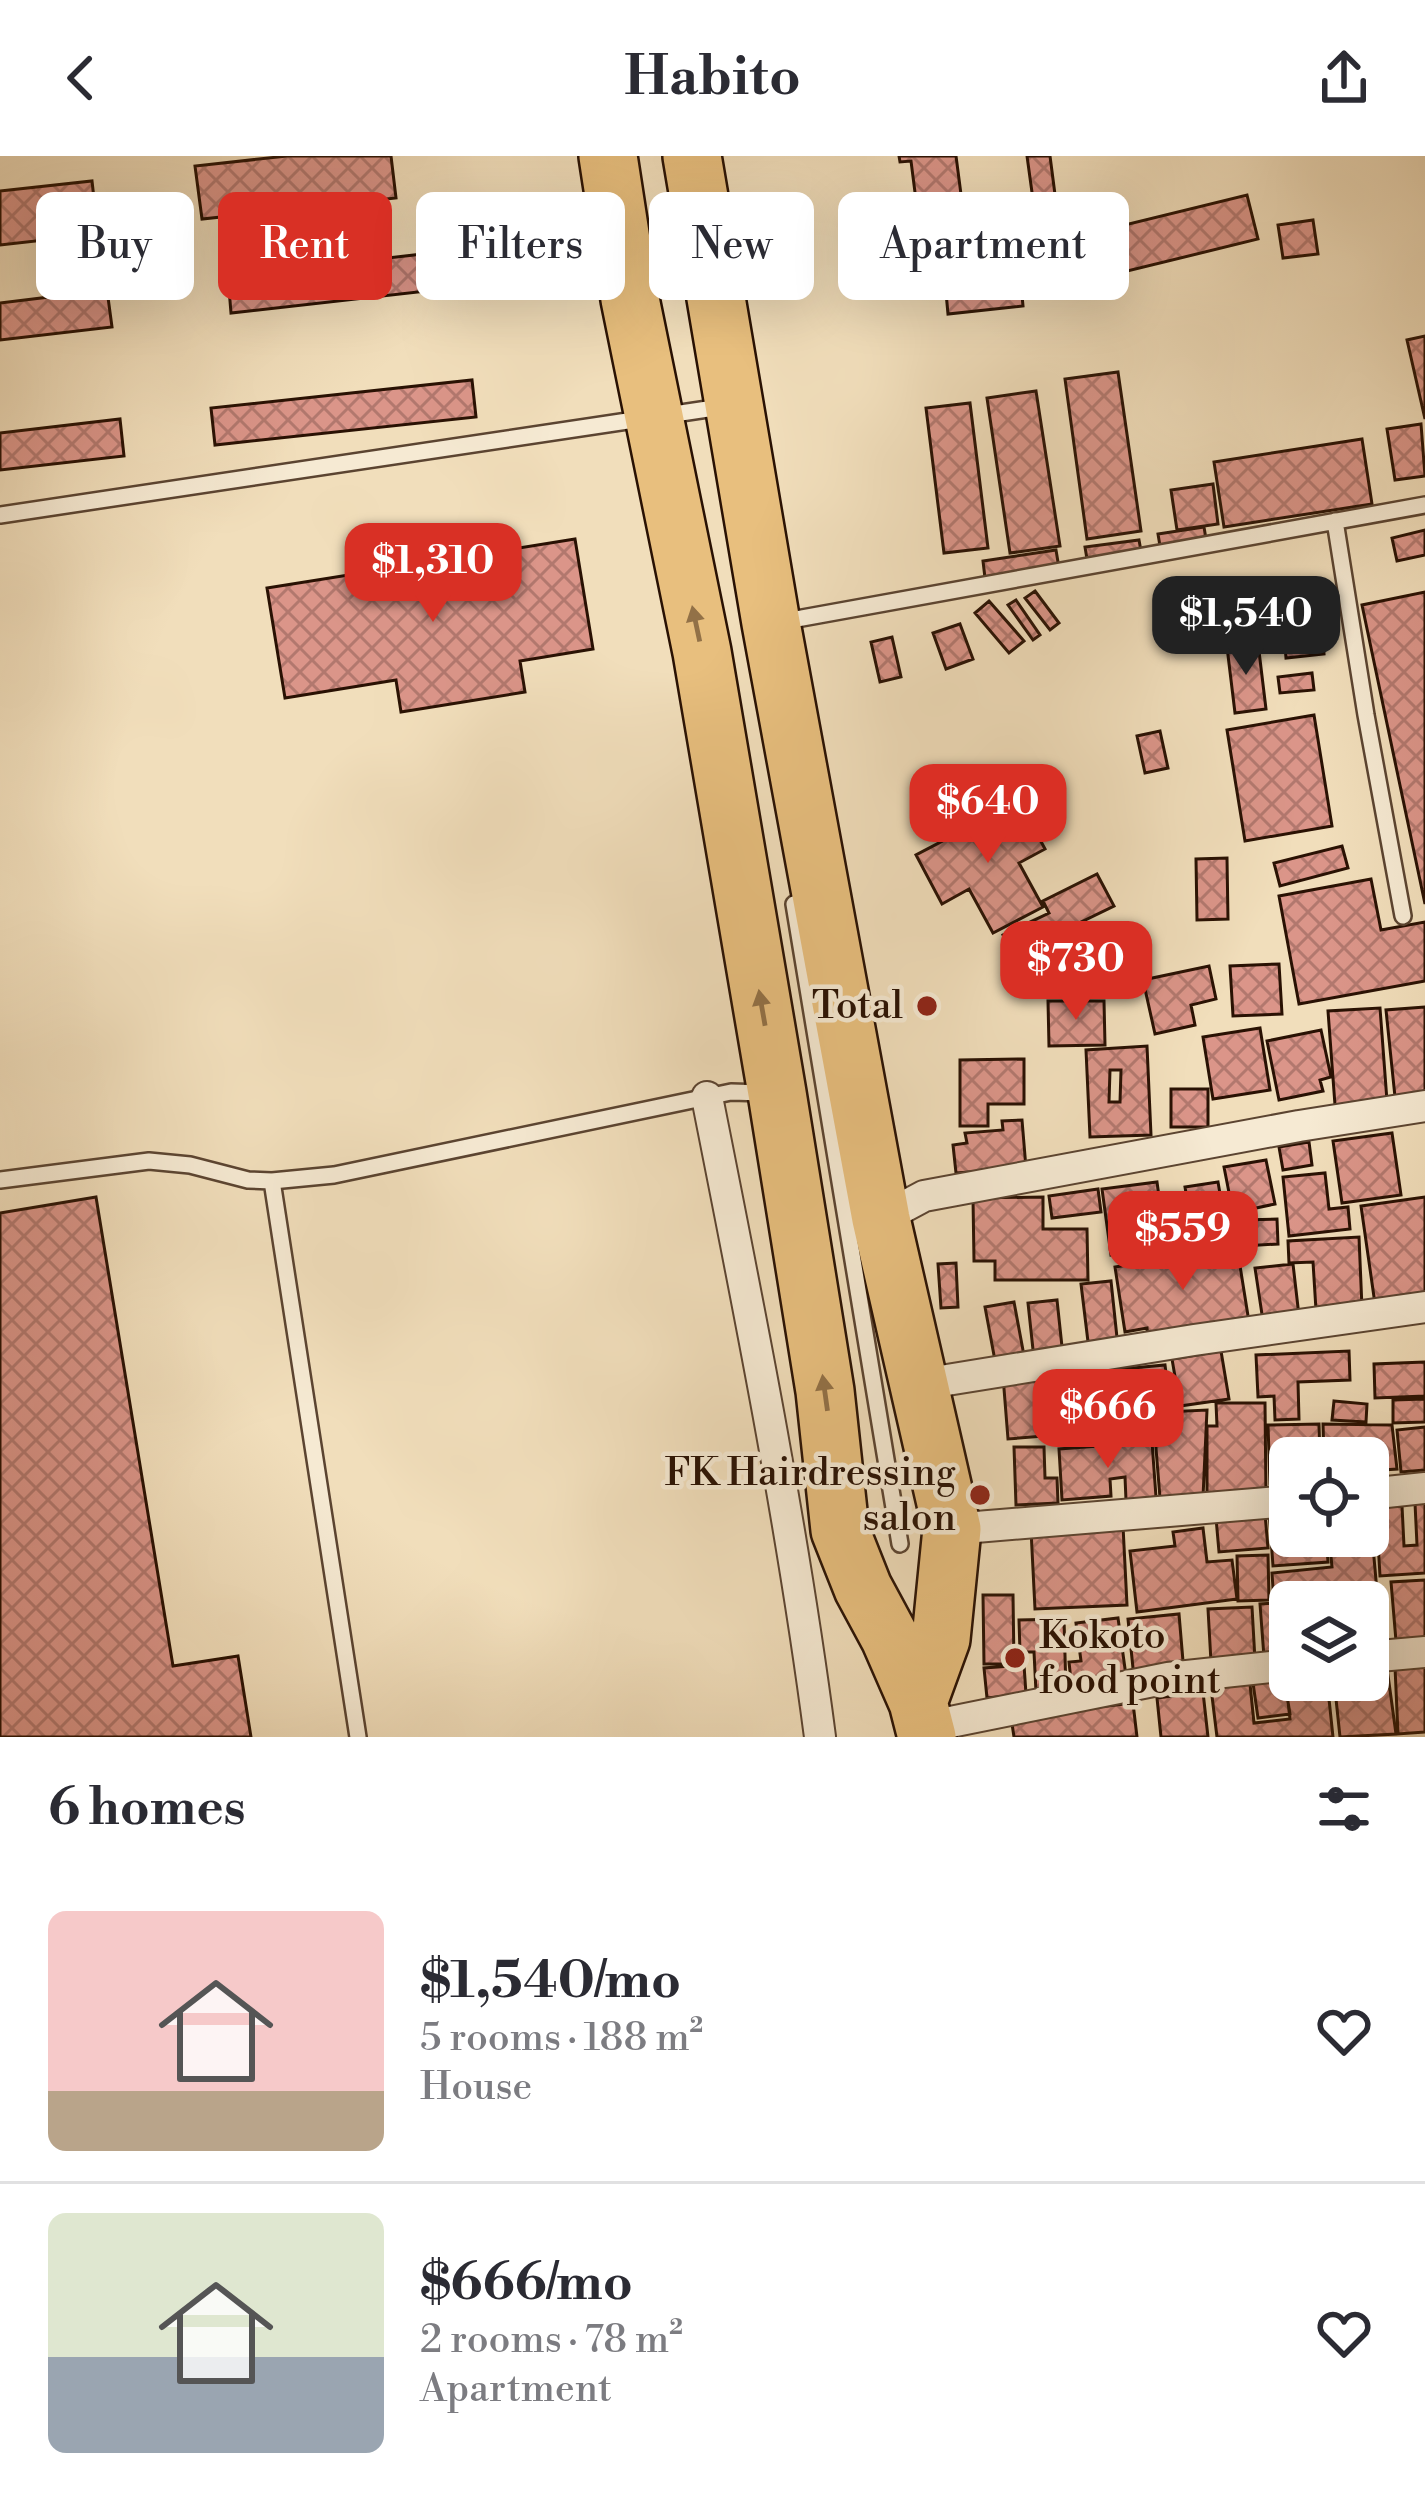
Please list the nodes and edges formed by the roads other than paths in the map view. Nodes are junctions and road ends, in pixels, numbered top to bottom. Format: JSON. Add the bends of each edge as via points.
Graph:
{"nodes":[{"id":1,"x":608,"y":156,"type":"edge"},
{"id":2,"x":692,"y":156,"type":"edge"},
{"id":3,"x":716,"y":407,"type":"junction"},
{"id":4,"x":652,"y":416,"type":"junction"},
{"id":5,"x":1425,"y":505,"type":"edge"},
{"id":6,"x":0,"y":515,"type":"edge"},
{"id":7,"x":1335,"y":521,"type":"junction"},
{"id":8,"x":771,"y":623,"type":"junction"},
{"id":9,"x":793,"y":897,"type":"dead end"},
{"id":10,"x":1403,"y":916,"type":"dead end"},
{"id":11,"x":777,"y":1093,"type":"junction"},
{"id":12,"x":706,"y":1097,"type":"junction"},
{"id":13,"x":1425,"y":1106,"type":"edge"},
{"id":14,"x":0,"y":1180,"type":"edge"},
{"id":15,"x":272,"y":1180,"type":"junction"},
{"id":16,"x":881,"y":1220,"type":"junction"},
{"id":17,"x":1425,"y":1307,"type":"edge"},
{"id":18,"x":920,"y":1390,"type":"junction"},
{"id":19,"x":1425,"y":1488,"type":"edge"},
{"id":20,"x":1389,"y":1492,"type":"edge"},
{"id":21,"x":1269,"y":1504,"type":"edge"},
{"id":22,"x":933,"y":1550,"type":"junction"},
{"id":23,"x":863,"y":1588,"type":"junction"},
{"id":24,"x":1425,"y":1652,"type":"edge"},
{"id":25,"x":1389,"y":1655,"type":"edge"},
{"id":26,"x":1269,"y":1667,"type":"edge"},
{"id":27,"x":924,"y":1722,"type":"edge"},
{"id":28,"x":999,"y":1724,"type":"edge"},
{"id":29,"x":358,"y":1737,"type":"edge"},
{"id":30,"x":820,"y":1737,"type":"edge"}],
"edges":[{"from":1,"to":4,"type":"highway"},
{"from":2,"to":3,"type":"highway"},
{"from":3,"to":4,"type":"lane"},
{"from":3,"to":8,"type":"highway"},
{"from":4,"to":6,"type":"lane"},
{"from":11,"to":4,"type":"highway","one_way":true,"via":[[702,652]]},
{"from":5,"to":7,"type":"lane"},
{"from":7,"to":8,"type":"lane"},
{"from":7,"to":10,"type":"lane"},
{"from":8,"to":16,"type":"highway"},
{"from":9,"to":22,"type":"lane"},
{"from":11,"to":12,"type":"lane"},
{"from":23,"to":11,"type":"highway","one_way":true,"via":[[840,1530]]},
{"from":12,"to":15,"type":"lane"},
{"from":12,"to":30,"type":"street"},
{"from":13,"to":16,"type":"street","via":[[925,1196]]},
{"from":14,"to":15,"type":"lane","via":[[149,1161]]},
{"from":15,"to":29,"type":"lane"},
{"from":16,"to":18,"type":"highway"},
{"from":17,"to":18,"type":"street"},
{"from":18,"to":22,"type":"highway"},
{"from":19,"to":20,"type":"street"},
{"from":21,"to":22,"type":"street"},
{"from":22,"to":23,"type":"highway","via":[[897,1597]]},
{"from":22,"to":27,"type":"highway","via":[[940,1639]]},
{"from":23,"to":27,"type":"highway"},
{"from":24,"to":25,"type":"street"},
{"from":26,"to":28,"type":"street","via":[[1168,1678]]},
{"from":27,"to":28,"type":"street"}]}
